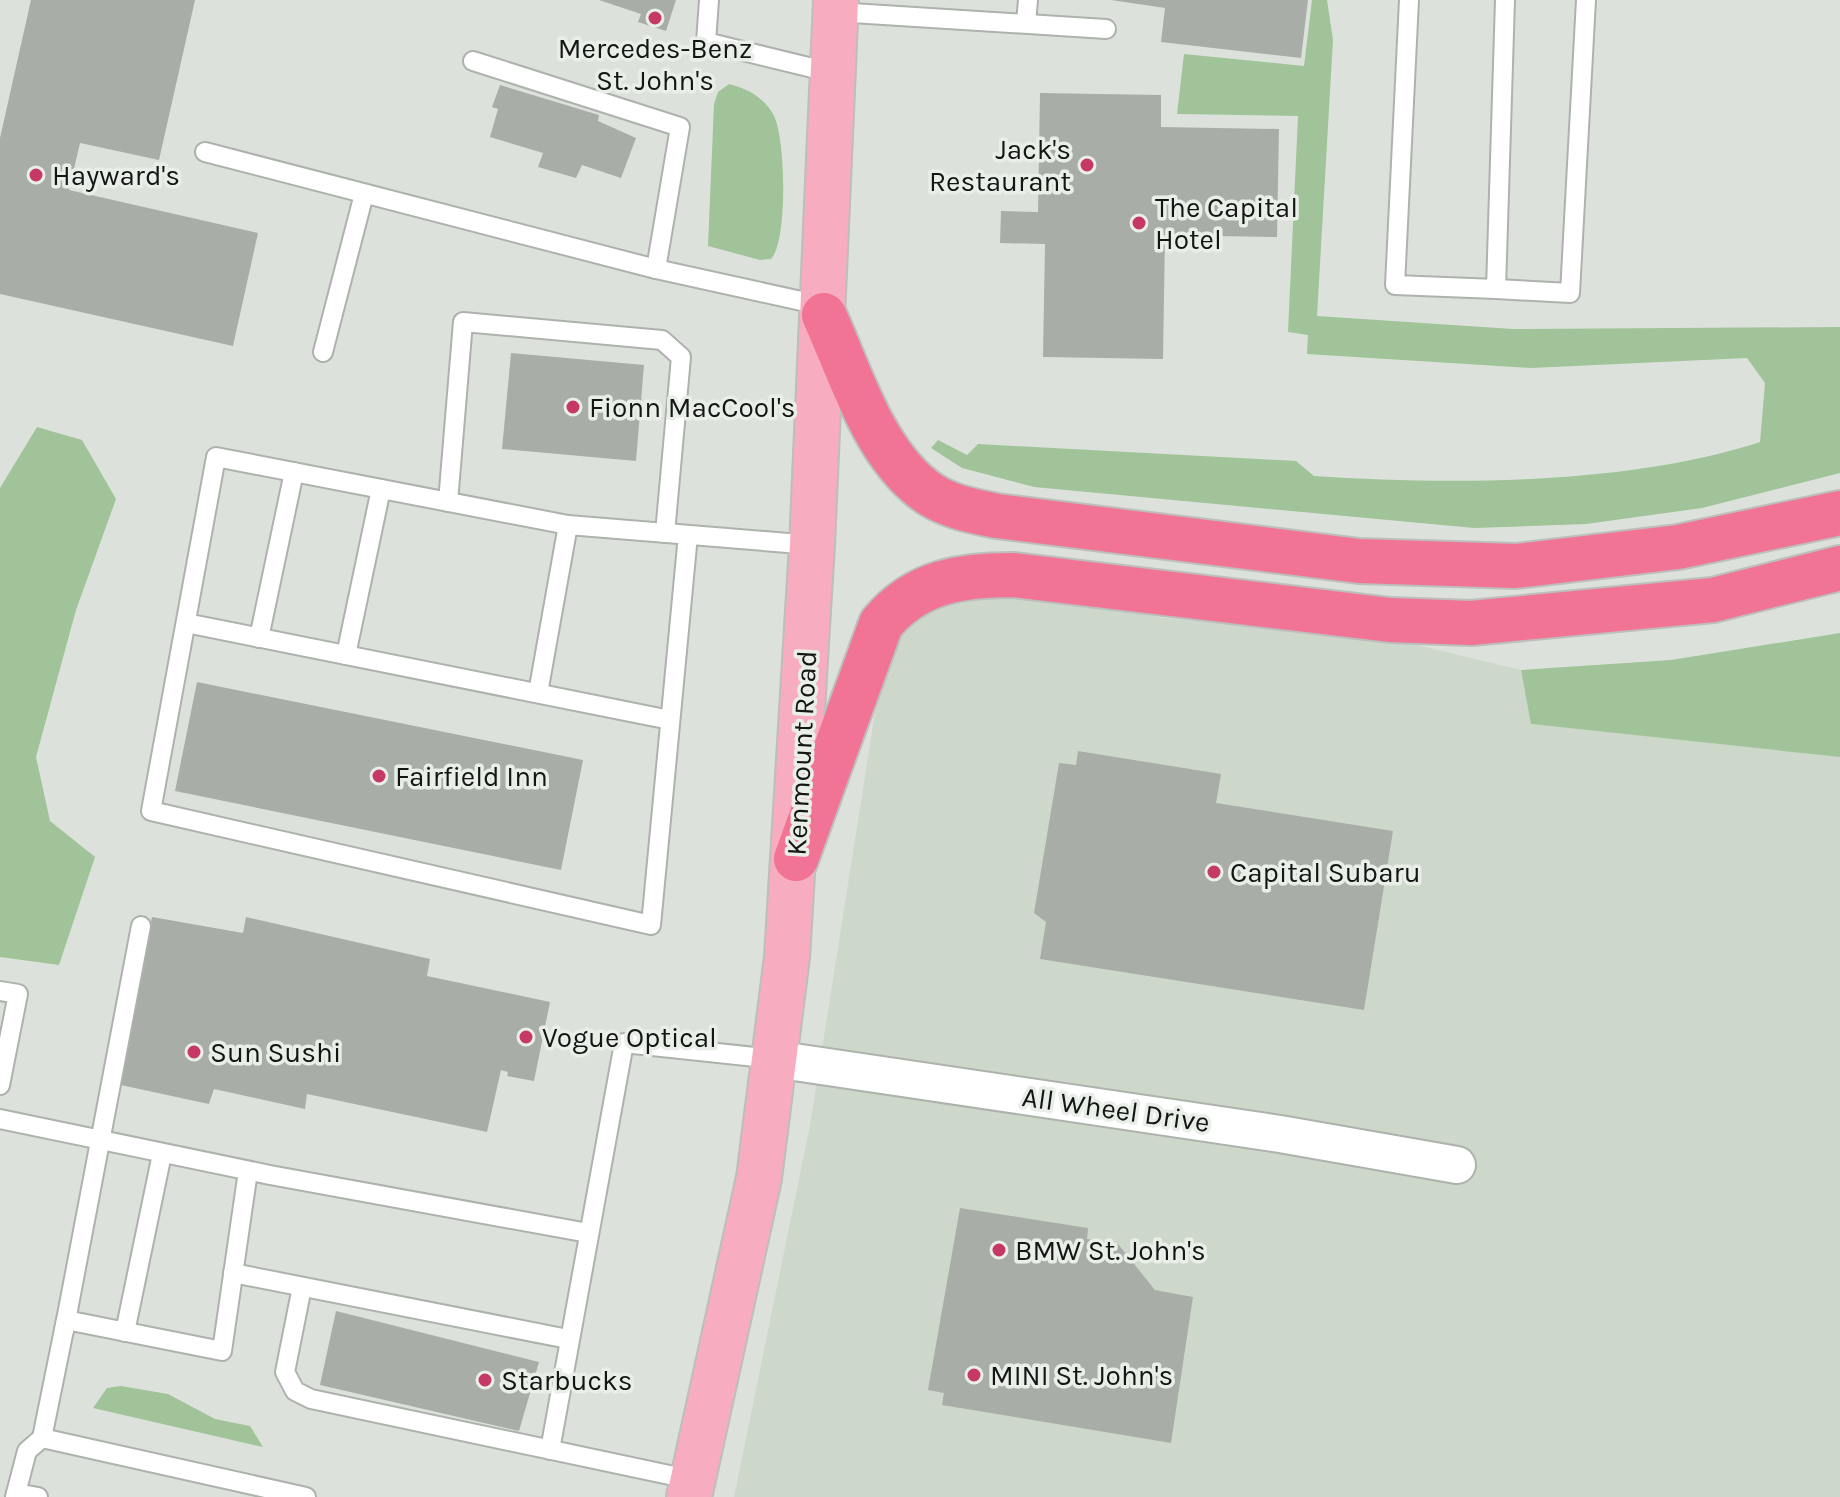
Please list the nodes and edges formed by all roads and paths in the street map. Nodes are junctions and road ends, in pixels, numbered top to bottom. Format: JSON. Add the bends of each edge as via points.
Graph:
{"nodes":[{"id":1,"x":709,"y":0,"type":"edge"},
{"id":2,"x":1028,"y":0,"type":"edge"},
{"id":3,"x":1409,"y":0,"type":"edge"},
{"id":4,"x":1505,"y":0,"type":"edge"},
{"id":5,"x":1586,"y":0,"type":"edge"},
{"id":6,"x":836,"y":6,"type":"edge"},
{"id":7,"x":1026,"y":23,"type":"junction"},
{"id":8,"x":1106,"y":29,"type":"dead end"},
{"id":9,"x":473,"y":61,"type":"dead end"},
{"id":10,"x":833,"y":73,"type":"junction"},
{"id":11,"x":205,"y":152,"type":"dead end"},
{"id":12,"x":364,"y":194,"type":"junction"},
{"id":13,"x":656,"y":269,"type":"junction"},
{"id":14,"x":1496,"y":289,"type":"junction"},
{"id":15,"x":824,"y":311,"type":"junction"},
{"id":16,"x":323,"y":352,"type":"dead end"},
{"id":17,"x":294,"y":472,"type":"junction"},
{"id":18,"x":381,"y":489,"type":"junction"},
{"id":19,"x":448,"y":502,"type":"junction"},
{"id":20,"x":1840,"y":513,"type":"edge"},
{"id":21,"x":568,"y":525,"type":"junction"},
{"id":22,"x":665,"y":533,"type":"junction"},
{"id":23,"x":688,"y":535,"type":"junction"},
{"id":24,"x":812,"y":545,"type":"junction"},
{"id":25,"x":1840,"y":568,"type":"edge"},
{"id":26,"x":186,"y":623,"type":"junction"},
{"id":27,"x":259,"y":638,"type":"junction"},
{"id":28,"x":346,"y":655,"type":"junction"},
{"id":29,"x":538,"y":693,"type":"junction"},
{"id":30,"x":670,"y":720,"type":"junction"},
{"id":31,"x":796,"y":859,"type":"junction"},
{"id":32,"x":141,"y":926,"type":"dead end"},
{"id":33,"x":0,"y":991,"type":"edge"},
{"id":34,"x":774,"y":1059,"type":"junction"},
{"id":35,"x":0,"y":1085,"type":"edge"},
{"id":36,"x":0,"y":1119,"type":"edge"},
{"id":37,"x":100,"y":1141,"type":"junction"},
{"id":38,"x":162,"y":1154,"type":"junction"},
{"id":39,"x":1457,"y":1165,"type":"dead end"},
{"id":40,"x":248,"y":1171,"type":"junction"},
{"id":41,"x":588,"y":1233,"type":"junction"},
{"id":42,"x":233,"y":1273,"type":"junction"},
{"id":43,"x":302,"y":1287,"type":"junction"},
{"id":44,"x":64,"y":1331,"type":"junction"},
{"id":45,"x":125,"y":1332,"type":"junction"},
{"id":46,"x":568,"y":1339,"type":"junction"},
{"id":47,"x":42,"y":1438,"type":"junction"},
{"id":48,"x":550,"y":1450,"type":"junction"},
{"id":49,"x":691,"y":1488,"type":"edge"},
{"id":50,"x":16,"y":1495,"type":"edge"},
{"id":51,"x":38,"y":1497,"type":"edge"},
{"id":52,"x":306,"y":1497,"type":"edge"}],
"edges":[{"from":1,"to":10,"type":"lane","via":[[706,42]]},
{"from":2,"to":7,"type":"lane"},
{"from":3,"to":14,"type":"lane","via":[[1395,285]]},
{"from":4,"to":14,"type":"lane"},
{"from":5,"to":14,"type":"lane","via":[[1570,293]]},
{"from":6,"to":7,"type":"lane"},
{"from":6,"to":10,"type":"main road","name":"Kenmount Road"},
{"from":7,"to":8,"type":"lane"},
{"from":9,"to":13,"type":"lane","via":[[680,127]]},
{"from":10,"to":15,"type":"main road","name":"Kenmount Road"},
{"from":11,"to":12,"type":"lane"},
{"from":12,"to":13,"type":"lane"},
{"from":12,"to":16,"type":"lane"},
{"from":13,"to":15,"type":"lane"},
{"from":15,"to":20,"type":"highway","via":[[897,465],[925,491],[962,509],[997,516],[1359,561],[1516,566],[1678,547]]},
{"from":15,"to":24,"type":"main road","name":"Kenmount Road"},
{"from":17,"to":18,"type":"lane"},
{"from":17,"to":26,"type":"lane","via":[[216,457]]},
{"from":17,"to":27,"type":"lane"},
{"from":18,"to":19,"type":"lane"},
{"from":18,"to":28,"type":"lane"},
{"from":19,"to":21,"type":"lane"},
{"from":19,"to":22,"type":"lane","via":[[463,322],[662,340],[681,357]]},
{"from":21,"to":22,"type":"lane"},
{"from":21,"to":29,"type":"lane"},
{"from":22,"to":23,"type":"lane"},
{"from":23,"to":24,"type":"lane"},
{"from":23,"to":30,"type":"lane"},
{"from":24,"to":31,"type":"main road","name":"Kenmount Road"},
{"from":25,"to":31,"type":"highway","via":[[1713,600],[1471,623],[1390,620],[1014,575],[961,576],[908,596],[881,624]]},
{"from":26,"to":27,"type":"lane"},
{"from":26,"to":30,"type":"lane","via":[[151,811],[651,925]]},
{"from":27,"to":28,"type":"lane"},
{"from":28,"to":29,"type":"lane"},
{"from":29,"to":30,"type":"lane"},
{"from":31,"to":34,"type":"main road","name":"Kenmount Road"},
{"from":32,"to":37,"type":"lane"},
{"from":33,"to":35,"type":"lane","via":[[18,994]]},
{"from":34,"to":39,"type":"street","name":"All Wheel Drive"},
{"from":34,"to":41,"type":"lane","via":[[624,1043]]},
{"from":34,"to":49,"type":"main road","name":"Kenmount Road","via":[[759,1178]]},
{"from":36,"to":37,"type":"lane"},
{"from":37,"to":38,"type":"lane"},
{"from":37,"to":44,"type":"lane"},
{"from":38,"to":40,"type":"lane"},
{"from":38,"to":45,"type":"lane"},
{"from":40,"to":41,"type":"lane"},
{"from":40,"to":42,"type":"lane"},
{"from":41,"to":46,"type":"lane"},
{"from":42,"to":43,"type":"lane"},
{"from":42,"to":45,"type":"lane","via":[[222,1351]]},
{"from":43,"to":46,"type":"lane"},
{"from":43,"to":48,"type":"lane","via":[[285,1372],[295,1391],[311,1399]]},
{"from":44,"to":45,"type":"lane","via":[[66,1320]]},
{"from":44,"to":47,"type":"lane"},
{"from":46,"to":48,"type":"lane"},
{"from":47,"to":50,"type":"lane","via":[[27,1451]]},
{"from":47,"to":52,"type":"lane"},
{"from":48,"to":49,"type":"lane"},
{"from":50,"to":51,"type":"lane"}]}
